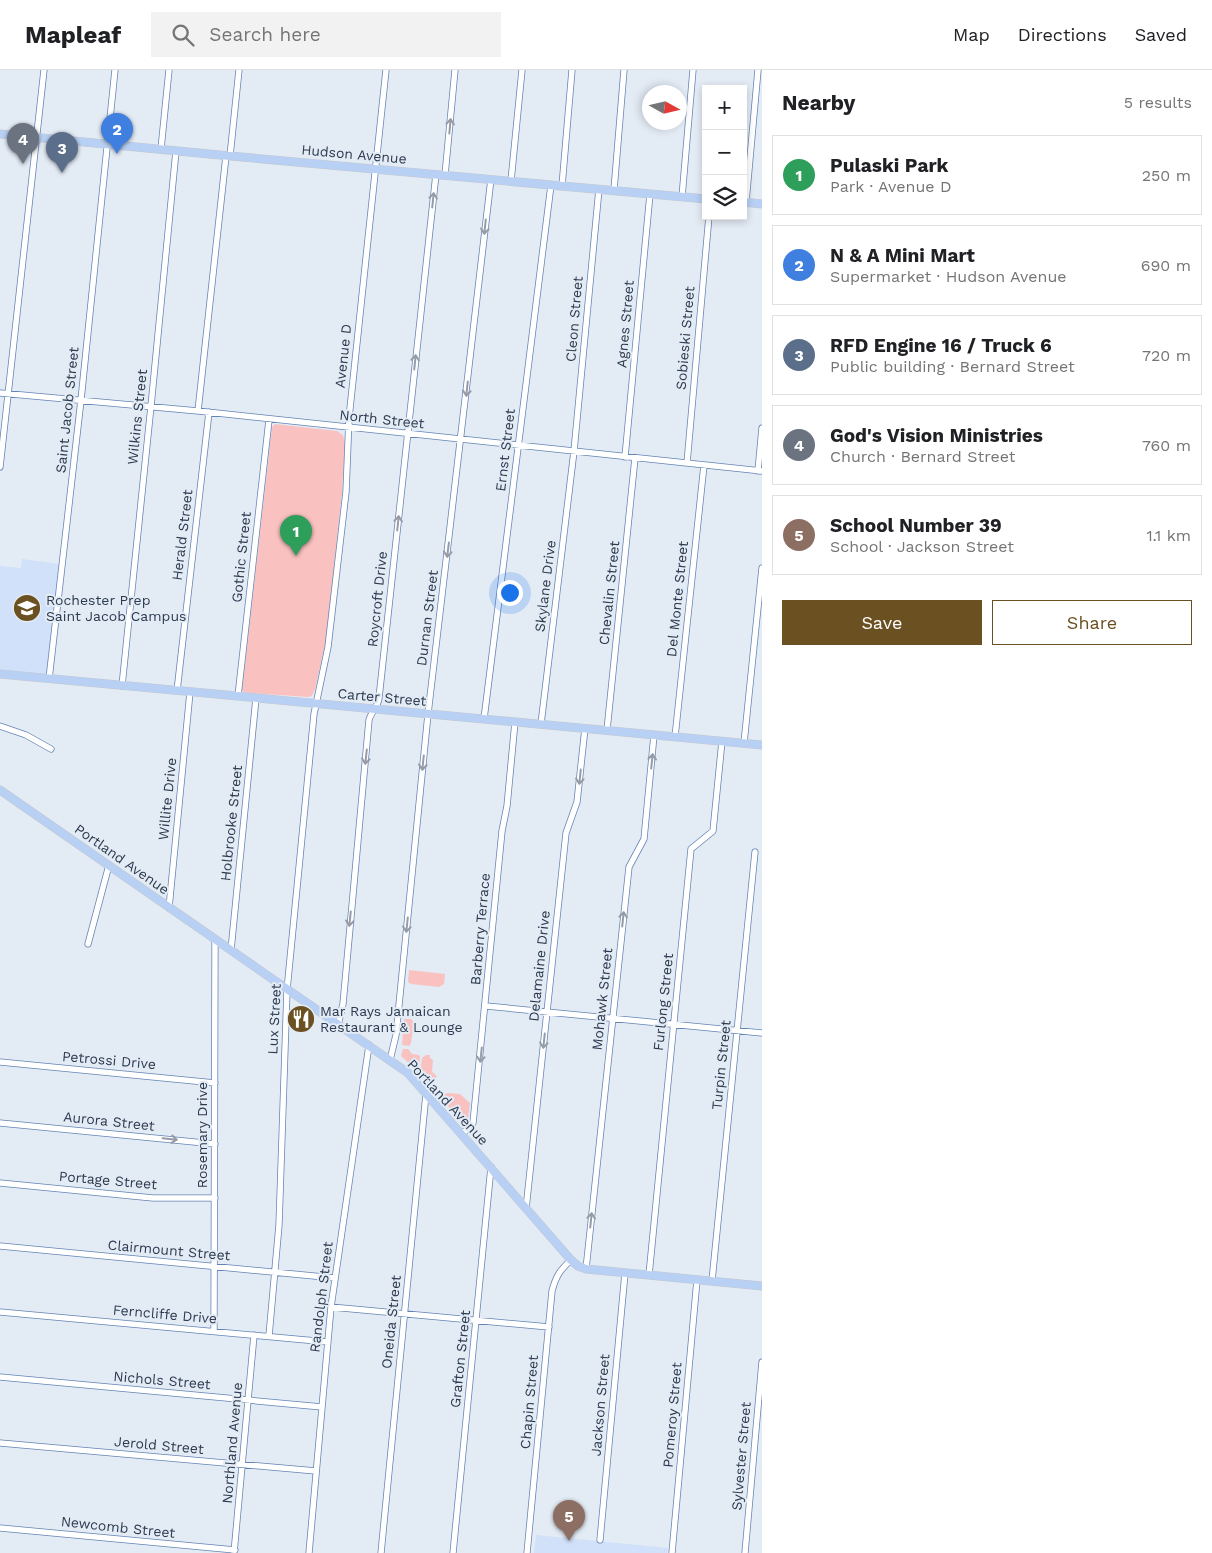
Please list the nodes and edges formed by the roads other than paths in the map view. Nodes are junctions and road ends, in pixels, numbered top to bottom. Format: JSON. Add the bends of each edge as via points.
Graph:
{"nodes":[{"id":1,"x":44,"y":70,"type":"edge"},
{"id":2,"x":115,"y":70,"type":"edge"},
{"id":3,"x":169,"y":70,"type":"edge"},
{"id":4,"x":239,"y":70,"type":"edge"},
{"id":5,"x":386,"y":70,"type":"edge"},
{"id":6,"x":455,"y":70,"type":"edge"},
{"id":7,"x":522,"y":70,"type":"edge"},
{"id":8,"x":572,"y":70,"type":"edge"},
{"id":9,"x":624,"y":70,"type":"edge"},
{"id":10,"x":693,"y":70,"type":"edge"},
{"id":11,"x":758,"y":70,"type":"edge"},
{"id":12,"x":0,"y":134,"type":"edge"},
{"id":13,"x":37,"y":138,"type":"junction"},
{"id":14,"x":108,"y":144,"type":"junction"},
{"id":15,"x":161,"y":149,"type":"junction"},
{"id":16,"x":176,"y":151,"type":"junction"},
{"id":17,"x":228,"y":156,"type":"junction"},
{"id":18,"x":376,"y":169,"type":"junction"},
{"id":19,"x":436,"y":174,"type":"junction"},
{"id":20,"x":445,"y":175,"type":"junction"},
{"id":21,"x":491,"y":179,"type":"junction"},
{"id":22,"x":511,"y":181,"type":"junction"},
{"id":23,"x":747,"y":182,"type":"edge"},
{"id":24,"x":551,"y":185,"type":"junction"},
{"id":25,"x":562,"y":186,"type":"junction"},
{"id":26,"x":599,"y":189,"type":"junction"},
{"id":27,"x":614,"y":190,"type":"junction"},
{"id":28,"x":650,"y":194,"type":"junction"},
{"id":29,"x":682,"y":197,"type":"junction"},
{"id":30,"x":702,"y":199,"type":"edge"},
{"id":31,"x":747,"y":202,"type":"edge"},
{"id":32,"x":762,"y":204,"type":"edge"},
{"id":33,"x":708,"y":220,"type":"edge"},
{"id":34,"x":0,"y":393,"type":"edge"},
{"id":35,"x":8,"y":393,"type":"junction"},
{"id":36,"x":81,"y":400,"type":"junction"},
{"id":37,"x":151,"y":406,"type":"junction"},
{"id":38,"x":198,"y":411,"type":"junction"},
{"id":39,"x":209,"y":412,"type":"junction"},
{"id":40,"x":269,"y":420,"type":"junction"},
{"id":41,"x":348,"y":428,"type":"junction"},
{"id":42,"x":762,"y":428,"type":"edge"},
{"id":43,"x":407,"y":434,"type":"junction"},
{"id":44,"x":461,"y":439,"type":"junction"},
{"id":45,"x":518,"y":446,"type":"junction"},
{"id":46,"x":574,"y":451,"type":"junction"},
{"id":47,"x":625,"y":457,"type":"junction"},
{"id":48,"x":635,"y":458,"type":"junction"},
{"id":49,"x":686,"y":463,"type":"junction"},
{"id":50,"x":704,"y":465,"type":"junction"},
{"id":51,"x":0,"y":467,"type":"edge"},
{"id":52,"x":760,"y":471,"type":"edge"},
{"id":53,"x":762,"y":568,"type":"edge"},
{"id":54,"x":0,"y":674,"type":"edge"},
{"id":55,"x":49,"y":679,"type":"junction"},
{"id":56,"x":122,"y":686,"type":"junction"},
{"id":57,"x":177,"y":691,"type":"junction"},
{"id":58,"x":190,"y":692,"type":"junction"},
{"id":59,"x":238,"y":696,"type":"junction"},
{"id":60,"x":256,"y":698,"type":"junction"},
{"id":61,"x":316,"y":704,"type":"junction"},
{"id":62,"x":374,"y":709,"type":"junction"},
{"id":63,"x":428,"y":714,"type":"junction"},
{"id":64,"x":484,"y":719,"type":"junction"},
{"id":65,"x":515,"y":722,"type":"junction"},
{"id":66,"x":541,"y":724,"type":"junction"},
{"id":67,"x":0,"y":726,"type":"edge"},
{"id":68,"x":585,"y":728,"type":"junction"},
{"id":69,"x":607,"y":730,"type":"junction"},
{"id":70,"x":654,"y":735,"type":"junction"},
{"id":71,"x":675,"y":737,"type":"junction"},
{"id":72,"x":722,"y":741,"type":"junction"},
{"id":73,"x":744,"y":743,"type":"junction"},
{"id":74,"x":762,"y":745,"type":"edge"},
{"id":75,"x":51,"y":749,"type":"dead end"},
{"id":76,"x":0,"y":790,"type":"edge"},
{"id":77,"x":755,"y":852,"type":"dead end"},
{"id":78,"x":108,"y":865,"type":"junction"},
{"id":79,"x":169,"y":908,"type":"junction"},
{"id":80,"x":215,"y":939,"type":"junction"},
{"id":81,"x":88,"y":944,"type":"dead end"},
{"id":82,"x":231,"y":950,"type":"junction"},
{"id":83,"x":287,"y":990,"type":"junction"},
{"id":84,"x":486,"y":1006,"type":"junction"},
{"id":85,"x":547,"y":1012,"type":"junction"},
{"id":86,"x":612,"y":1018,"type":"junction"},
{"id":87,"x":674,"y":1024,"type":"junction"},
{"id":88,"x":338,"y":1025,"type":"junction"},
{"id":89,"x":737,"y":1030,"type":"junction"},
{"id":90,"x":762,"y":1033,"type":"edge"},
{"id":91,"x":369,"y":1045,"type":"junction"},
{"id":92,"x":390,"y":1060,"type":"junction"},
{"id":93,"x":0,"y":1062,"type":"edge"},
{"id":94,"x":215,"y":1083,"type":"junction"},
{"id":95,"x":426,"y":1094,"type":"junction"},
{"id":96,"x":0,"y":1123,"type":"edge"},
{"id":97,"x":462,"y":1134,"type":"junction"},
{"id":98,"x":215,"y":1144,"type":"junction"},
{"id":99,"x":491,"y":1168,"type":"junction"},
{"id":100,"x":0,"y":1183,"type":"edge"},
{"id":101,"x":215,"y":1198,"type":"junction"},
{"id":102,"x":526,"y":1209,"type":"junction"},
{"id":103,"x":0,"y":1246,"type":"edge"},
{"id":104,"x":570,"y":1260,"type":"junction"},
{"id":105,"x":214,"y":1266,"type":"junction"},
{"id":106,"x":586,"y":1269,"type":"junction"},
{"id":107,"x":275,"y":1272,"type":"junction"},
{"id":108,"x":625,"y":1273,"type":"junction"},
{"id":109,"x":649,"y":1275,"type":"junction"},
{"id":110,"x":335,"y":1278,"type":"junction"},
{"id":111,"x":697,"y":1280,"type":"junction"},
{"id":112,"x":712,"y":1281,"type":"junction"},
{"id":113,"x":762,"y":1286,"type":"edge"},
{"id":114,"x":331,"y":1306,"type":"junction"},
{"id":115,"x":0,"y":1312,"type":"edge"},
{"id":116,"x":404,"y":1314,"type":"junction"},
{"id":117,"x":476,"y":1320,"type":"junction"},
{"id":118,"x":549,"y":1328,"type":"junction"},
{"id":119,"x":214,"y":1331,"type":"junction"},
{"id":120,"x":254,"y":1335,"type":"junction"},
{"id":121,"x":269,"y":1336,"type":"junction"},
{"id":122,"x":328,"y":1342,"type":"junction"},
{"id":123,"x":762,"y":1362,"type":"edge"},
{"id":124,"x":0,"y":1377,"type":"edge"},
{"id":125,"x":248,"y":1400,"type":"junction"},
{"id":126,"x":322,"y":1407,"type":"junction"},
{"id":127,"x":0,"y":1442,"type":"edge"},
{"id":128,"x":242,"y":1465,"type":"junction"},
{"id":129,"x":316,"y":1471,"type":"junction"},
{"id":130,"x":0,"y":1528,"type":"edge"},
{"id":131,"x":600,"y":1540,"type":"dead end"},
{"id":132,"x":234,"y":1552,"type":"edge"},
{"id":133,"x":309,"y":1553,"type":"edge"},
{"id":134,"x":381,"y":1553,"type":"edge"},
{"id":135,"x":453,"y":1553,"type":"edge"},
{"id":136,"x":527,"y":1553,"type":"edge"},
{"id":137,"x":672,"y":1553,"type":"edge"},
{"id":138,"x":745,"y":1553,"type":"edge"}],
"edges":[{"from":1,"to":13,"type":"street"},
{"from":2,"to":14,"type":"street","name":"Saint Jacob Street"},
{"from":3,"to":15,"type":"street"},
{"from":4,"to":17,"type":"street"},
{"from":5,"to":18,"type":"street","name":"Avenue D"},
{"from":20,"to":6,"type":"street","one_way":true},
{"from":7,"to":22,"type":"street"},
{"from":8,"to":25,"type":"street"},
{"from":9,"to":27,"type":"street"},
{"from":10,"to":29,"type":"street"},
{"from":11,"to":23,"type":"street"},
{"from":12,"to":13,"type":"main road","name":"Hudson Avenue"},
{"from":13,"to":14,"type":"main road","name":"Hudson Avenue"},
{"from":13,"to":35,"type":"street"},
{"from":14,"to":15,"type":"main road","name":"Hudson Avenue"},
{"from":14,"to":36,"type":"street","name":"Saint Jacob Street"},
{"from":15,"to":16,"type":"main road","name":"Hudson Avenue"},
{"from":16,"to":17,"type":"main road","name":"Hudson Avenue"},
{"from":16,"to":37,"type":"street","name":"Wilkins Street"},
{"from":17,"to":18,"type":"main road","name":"Hudson Avenue"},
{"from":17,"to":38,"type":"street"},
{"from":18,"to":19,"type":"main road","name":"Hudson Avenue"},
{"from":18,"to":41,"type":"street","name":"Avenue D"},
{"from":19,"to":20,"type":"main road","name":"Hudson Avenue"},
{"from":43,"to":19,"type":"street","name":"Roycroft Drive","one_way":true},
{"from":20,"to":21,"type":"main road","name":"Hudson Avenue"},
{"from":21,"to":22,"type":"main road","name":"Hudson Avenue"},
{"from":21,"to":44,"type":"street","name":"Durnan Street","one_way":true},
{"from":22,"to":24,"type":"main road","name":"Hudson Avenue"},
{"from":24,"to":25,"type":"main road","name":"Hudson Avenue"},
{"from":24,"to":45,"type":"street","name":"Ernst Street"},
{"from":25,"to":26,"type":"main road","name":"Hudson Avenue"},
{"from":26,"to":27,"type":"main road","name":"Hudson Avenue"},
{"from":26,"to":46,"type":"street","name":"Cleon Street"},
{"from":27,"to":28,"type":"main road","name":"Hudson Avenue"},
{"from":28,"to":29,"type":"main road","name":"Hudson Avenue"},
{"from":28,"to":47,"type":"street","name":"Agnes Street"},
{"from":29,"to":30,"type":"main road","name":"Hudson Avenue"},
{"from":31,"to":32,"type":"main road"},
{"from":33,"to":49,"type":"street","name":"Sobieski Street"},
{"from":34,"to":35,"type":"street","name":"North Street"},
{"from":35,"to":36,"type":"street","name":"North Street"},
{"from":35,"to":51,"type":"street"},
{"from":36,"to":37,"type":"street","name":"North Street"},
{"from":36,"to":55,"type":"street","name":"Saint Jacob Street"},
{"from":37,"to":38,"type":"street","name":"North Street"},
{"from":37,"to":56,"type":"street","name":"Wilkins Street"},
{"from":38,"to":39,"type":"street","name":"North Street"},
{"from":39,"to":40,"type":"street","name":"North Street"},
{"from":39,"to":57,"type":"street","name":"Herald Street"},
{"from":40,"to":41,"type":"street","name":"North Street"},
{"from":40,"to":59,"type":"street","name":"Gothic Street"},
{"from":41,"to":43,"type":"street","name":"North Street"},
{"from":41,"to":61,"type":"street","name":"Avenue D","via":[[346,492],[331,626]]},
{"from":42,"to":52,"type":"street"},
{"from":43,"to":44,"type":"street","name":"North Street"},
{"from":62,"to":43,"type":"street","name":"Roycroft Drive","one_way":true,"via":[[379,698]]},
{"from":44,"to":45,"type":"street","name":"North Street"},
{"from":44,"to":63,"type":"street","name":"Durnan Street","one_way":true},
{"from":45,"to":46,"type":"street","name":"North Street"},
{"from":45,"to":64,"type":"street","name":"Ernst Street"},
{"from":46,"to":47,"type":"street","name":"North Street"},
{"from":46,"to":66,"type":"street","name":"Skylane Drive"},
{"from":47,"to":48,"type":"street","name":"North Street"},
{"from":48,"to":49,"type":"street","name":"North Street"},
{"from":48,"to":69,"type":"street","name":"Chevalin Street"},
{"from":49,"to":50,"type":"street","name":"North Street"},
{"from":50,"to":52,"type":"street","name":"North Street"},
{"from":50,"to":71,"type":"street","name":"Del Monte Street"},
{"from":53,"to":73,"type":"street"},
{"from":54,"to":55,"type":"main road","name":"Carter Street"},
{"from":55,"to":56,"type":"main road","name":"Carter Street"},
{"from":56,"to":57,"type":"main road","name":"Carter Street"},
{"from":57,"to":58,"type":"main road","name":"Carter Street"},
{"from":58,"to":59,"type":"main road","name":"Carter Street"},
{"from":58,"to":79,"type":"street","name":"Willite Drive"},
{"from":59,"to":60,"type":"main road","name":"Carter Street"},
{"from":60,"to":61,"type":"main road","name":"Carter Street"},
{"from":60,"to":82,"type":"street","name":"Holbrooke Street"},
{"from":61,"to":62,"type":"main road","name":"Carter Street"},
{"from":61,"to":83,"type":"street","name":"Lux Street"},
{"from":62,"to":63,"type":"main road","name":"Carter Street"},
{"from":62,"to":88,"type":"street","name":"Roycroft Drive","one_way":true,"via":[[369,720],[344,996]]},
{"from":63,"to":64,"type":"main road","name":"Carter Street"},
{"from":63,"to":92,"type":"street","name":"Durnan Street","one_way":true,"via":[[396,1035]]},
{"from":64,"to":65,"type":"main road","name":"Carter Street"},
{"from":65,"to":66,"type":"main road","name":"Carter Street"},
{"from":65,"to":84,"type":"street","name":"Barberry Terrace"},
{"from":66,"to":68,"type":"main road","name":"Carter Street"},
{"from":67,"to":75,"type":"street"},
{"from":68,"to":69,"type":"main road","name":"Carter Street"},
{"from":68,"to":85,"type":"street","name":"Delamaine Drive","one_way":true,"via":[[577,802],[566,834]]},
{"from":69,"to":70,"type":"main road","name":"Carter Street"},
{"from":70,"to":71,"type":"main road","name":"Carter Street"},
{"from":86,"to":70,"type":"street","name":"Mohawk Street","one_way":true,"via":[[629,867],[644,839]]},
{"from":71,"to":72,"type":"main road","name":"Carter Street"},
{"from":72,"to":73,"type":"main road","name":"Carter Street"},
{"from":72,"to":87,"type":"street","name":"Furlong Street","via":[[713,831],[691,849]]},
{"from":73,"to":74,"type":"main road","name":"Carter Street"},
{"from":76,"to":78,"type":"main road","name":"Portland Avenue"},
{"from":77,"to":89,"type":"street","name":"Turpin Street"},
{"from":78,"to":79,"type":"main road","name":"Portland Avenue"},
{"from":78,"to":81,"type":"street"},
{"from":79,"to":80,"type":"main road","name":"Portland Avenue"},
{"from":80,"to":82,"type":"main road","name":"Portland Avenue"},
{"from":80,"to":94,"type":"street","name":"Rosemary Drive"},
{"from":82,"to":83,"type":"main road","name":"Portland Avenue"},
{"from":83,"to":88,"type":"main road","name":"Portland Avenue"},
{"from":83,"to":107,"type":"street","name":"Lux Street"},
{"from":84,"to":85,"type":"street"},
{"from":84,"to":97,"type":"street","name":"Barberry Terrace","one_way":true,"via":[[474,1123]]},
{"from":85,"to":86,"type":"street"},
{"from":85,"to":102,"type":"street","name":"Delamaine Drive","one_way":true},
{"from":86,"to":87,"type":"street"},
{"from":106,"to":86,"type":"street","name":"Mohawk Street","one_way":true},
{"from":87,"to":89,"type":"street"},
{"from":87,"to":109,"type":"street","name":"Furlong Street"},
{"from":88,"to":91,"type":"main road","name":"Portland Avenue"},
{"from":89,"to":90,"type":"street"},
{"from":89,"to":112,"type":"street","name":"Turpin Street"},
{"from":91,"to":92,"type":"main road","name":"Portland Avenue"},
{"from":91,"to":110,"type":"street","name":"Randolph Street"},
{"from":92,"to":95,"type":"main road","name":"Portland Avenue","via":[[408,1073]]},
{"from":93,"to":94,"type":"street","name":"Petrossi Drive"},
{"from":94,"to":98,"type":"street","name":"Rosemary Drive"},
{"from":95,"to":97,"type":"main road","name":"Portland Avenue"},
{"from":95,"to":116,"type":"street","name":"Oneida Street"},
{"from":96,"to":98,"type":"street","name":"Aurora Street","one_way":true},
{"from":97,"to":99,"type":"main road","name":"Portland Avenue"},
{"from":98,"to":101,"type":"street","name":"Rosemary Drive"},
{"from":99,"to":102,"type":"main road","name":"Portland Avenue"},
{"from":99,"to":117,"type":"street","name":"Grafton Street"},
{"from":100,"to":101,"type":"street","name":"Portage Street","via":[[153,1198]]},
{"from":101,"to":105,"type":"street","name":"Rosemary Drive"},
{"from":102,"to":104,"type":"main road","name":"Portland Avenue"},
{"from":103,"to":105,"type":"street","name":"Clairmount Street"},
{"from":104,"to":106,"type":"main road","name":"Portland Avenue"},
{"from":104,"to":118,"type":"street","name":"Chapin Street","via":[[555,1278]]},
{"from":105,"to":107,"type":"street","name":"Clairmount Street"},
{"from":105,"to":119,"type":"street","name":"Rosemary Drive"},
{"from":106,"to":108,"type":"main road","name":"Portland Avenue"},
{"from":107,"to":110,"type":"street","name":"Clairmount Street"},
{"from":107,"to":121,"type":"street","name":"Lux Street"},
{"from":108,"to":109,"type":"main road","name":"Portland Avenue"},
{"from":108,"to":131,"type":"street","name":"Jackson Street"},
{"from":109,"to":111,"type":"main road","name":"Portland Avenue"},
{"from":110,"to":114,"type":"street","name":"Randolph Street"},
{"from":111,"to":112,"type":"main road","name":"Portland Avenue"},
{"from":111,"to":137,"type":"street","name":"Pomeroy Street"},
{"from":112,"to":113,"type":"main road","name":"Portland Avenue"},
{"from":114,"to":116,"type":"street"},
{"from":114,"to":122,"type":"street","name":"Randolph Street"},
{"from":115,"to":119,"type":"street","name":"Ferncliffe Drive"},
{"from":116,"to":117,"type":"street"},
{"from":116,"to":134,"type":"street","name":"Oneida Street"},
{"from":117,"to":118,"type":"street"},
{"from":117,"to":135,"type":"street","name":"Grafton Street"},
{"from":118,"to":136,"type":"street","name":"Chapin Street"},
{"from":119,"to":120,"type":"street","name":"Ferncliffe Drive"},
{"from":120,"to":121,"type":"street","name":"Ferncliffe Drive"},
{"from":120,"to":125,"type":"street","name":"Northland Avenue"},
{"from":121,"to":122,"type":"street","name":"Ferncliffe Drive"},
{"from":122,"to":126,"type":"street","name":"Randolph Street"},
{"from":123,"to":138,"type":"street","name":"Sylvester Street"},
{"from":124,"to":125,"type":"street","name":"Nichols Street"},
{"from":125,"to":126,"type":"street","name":"Nichols Street"},
{"from":125,"to":128,"type":"street","name":"Northland Avenue"},
{"from":126,"to":129,"type":"street","name":"Randolph Street"},
{"from":127,"to":128,"type":"street","name":"Jerold Street"},
{"from":128,"to":129,"type":"street","name":"Jerold Street"},
{"from":128,"to":132,"type":"street","name":"Northland Avenue"},
{"from":129,"to":133,"type":"street","name":"Randolph Street"},
{"from":130,"to":132,"type":"street","name":"Newcomb Street"}]}
